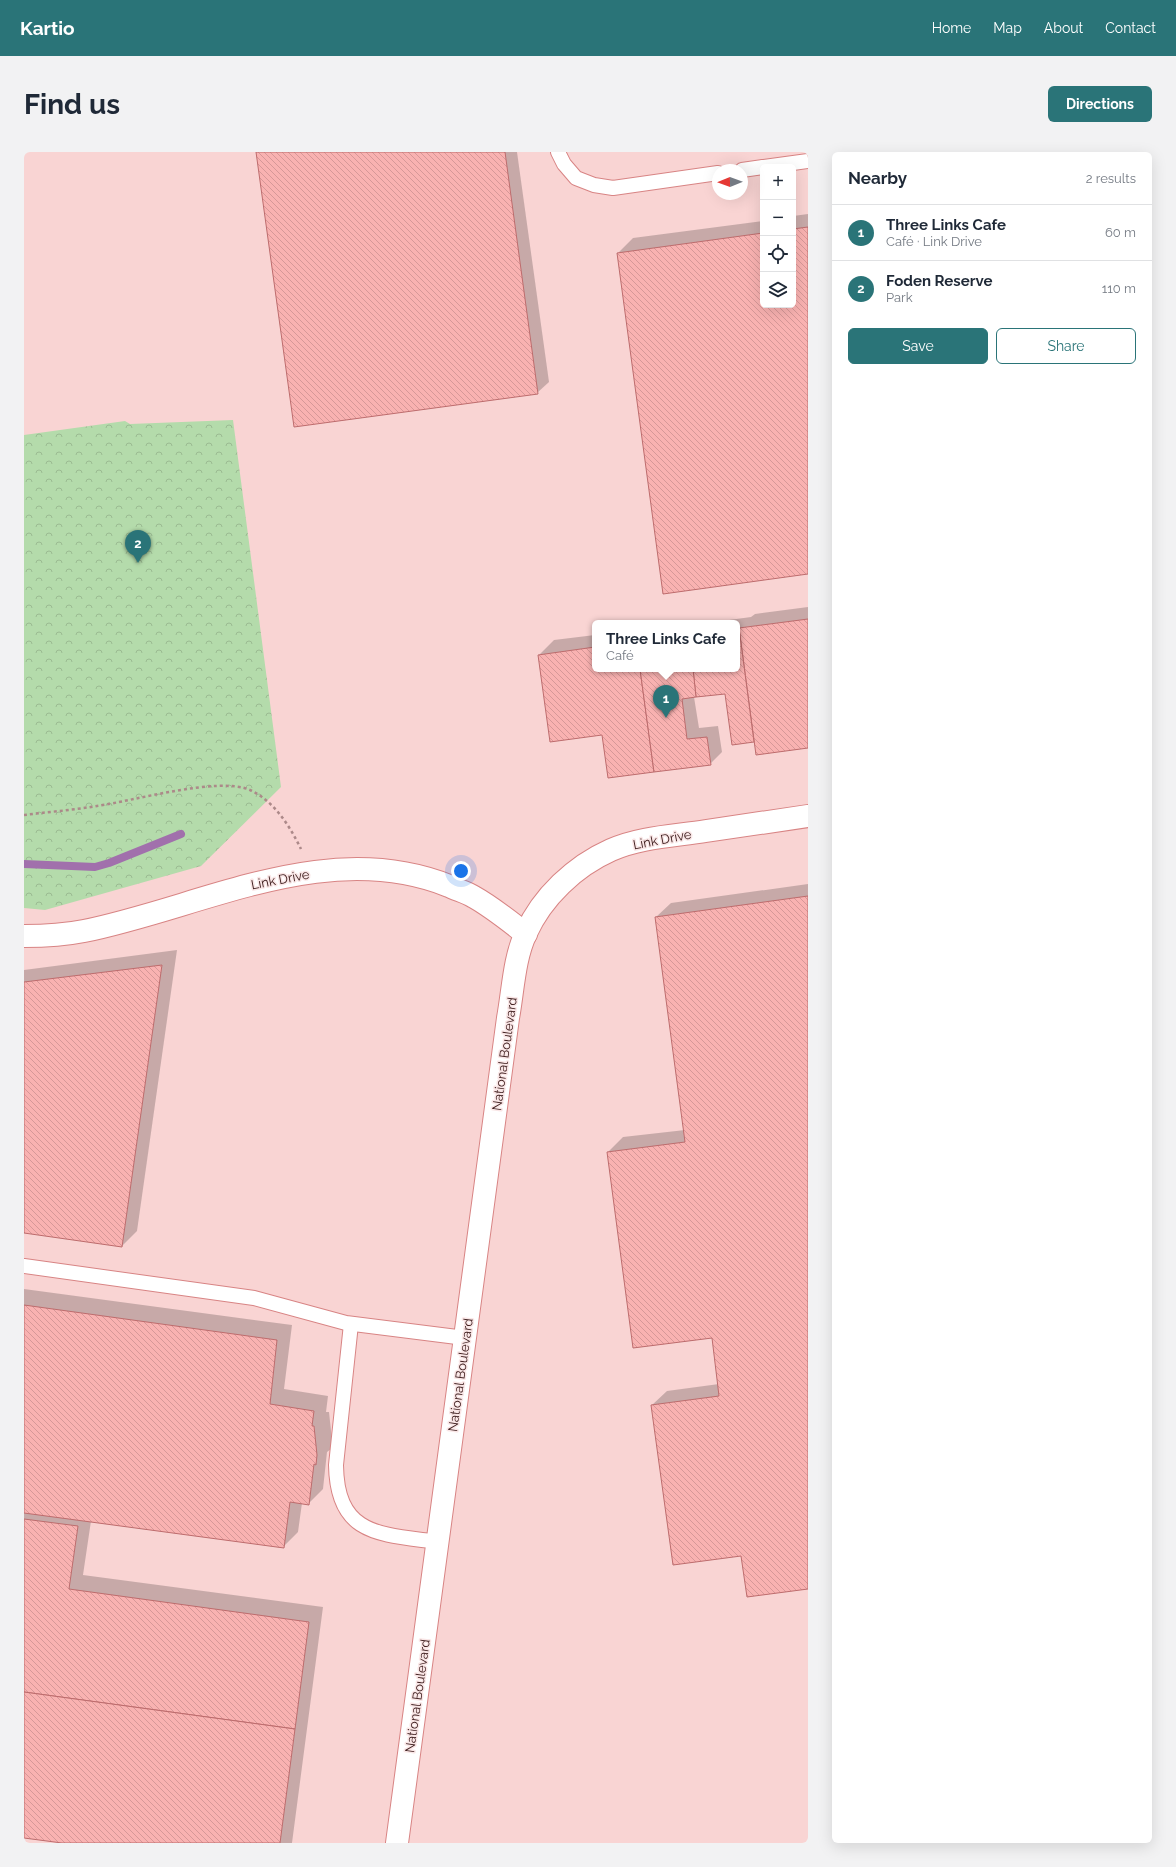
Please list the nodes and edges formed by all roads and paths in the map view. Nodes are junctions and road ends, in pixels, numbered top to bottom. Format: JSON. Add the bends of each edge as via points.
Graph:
{"nodes":[{"id":1,"x":558,"y":152,"type":"edge"},
{"id":2,"x":808,"y":161,"type":"edge"},
{"id":3,"x":786,"y":164,"type":"edge"},
{"id":4,"x":760,"y":168,"type":"edge"},
{"id":5,"x":748,"y":169,"type":"edge"},
{"id":6,"x":712,"y":174,"type":"edge"},
{"id":7,"x":24,"y":814,"type":"edge"},
{"id":8,"x":808,"y":816,"type":"edge"},
{"id":9,"x":313,"y":873,"type":"junction"},
{"id":10,"x":538,"y":910,"type":"joint"},
{"id":11,"x":526,"y":934,"type":"junction"},
{"id":12,"x":24,"y":936,"type":"edge"},
{"id":13,"x":24,"y":1266,"type":"edge"},
{"id":14,"x":351,"y":1324,"type":"junction"},
{"id":15,"x":465,"y":1338,"type":"junction"},
{"id":16,"x":438,"y":1542,"type":"junction"},
{"id":17,"x":397,"y":1843,"type":"edge"}],
"edges":[{"from":1,"to":6,"type":"lane","via":[[576,178],[594,185],[613,188]]},
{"from":2,"to":3,"type":"lane"},
{"from":4,"to":5,"type":"lane"},
{"from":7,"to":9,"type":"path","via":[[97,806],[201,787],[230,785],[250,790],[272,805],[290,826]]},
{"from":8,"to":10,"type":"street","name":"Link Drive","via":[[650,839],[612,850],[588,863],[561,884]]},
{"from":9,"to":11,"type":"street","name":"Link Drive","via":[[396,871],[433,880],[474,896]]},
{"from":9,"to":12,"type":"street","name":"Link Drive","via":[[253,884],[84,931]]},
{"from":10,"to":11,"type":"street","name":"National Boulevard"},
{"from":11,"to":15,"type":"street","name":"National Boulevard","via":[[519,956],[508,1018]]},
{"from":13,"to":14,"type":"lane","via":[[254,1298]]},
{"from":14,"to":15,"type":"lane"},
{"from":14,"to":16,"type":"lane","via":[[336,1465],[339,1496],[348,1513],[362,1526],[379,1534]]},
{"from":15,"to":16,"type":"street","name":"National Boulevard"},
{"from":16,"to":17,"type":"street","name":"National Boulevard"}]}
